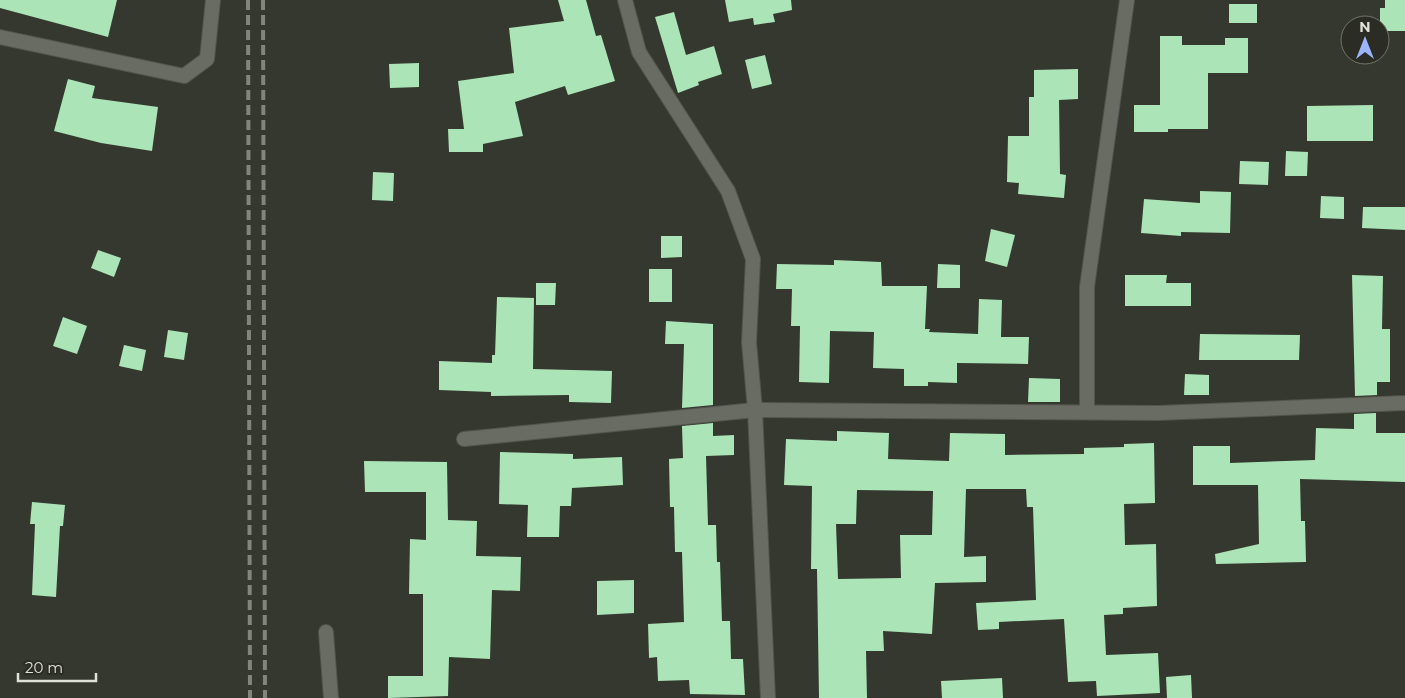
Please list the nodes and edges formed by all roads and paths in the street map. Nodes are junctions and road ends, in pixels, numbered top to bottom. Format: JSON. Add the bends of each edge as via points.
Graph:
{"nodes":[{"id":1,"x":213,"y":0,"type":"edge"},
{"id":2,"x":625,"y":0,"type":"edge"},
{"id":3,"x":1127,"y":0,"type":"edge"},
{"id":4,"x":0,"y":37,"type":"edge"},
{"id":5,"x":1405,"y":403,"type":"edge"},
{"id":6,"x":755,"y":410,"type":"junction"},
{"id":7,"x":1087,"y":412,"type":"junction"},
{"id":8,"x":464,"y":440,"type":"dead end"},
{"id":9,"x":326,"y":632,"type":"dead end"},
{"id":10,"x":331,"y":698,"type":"edge"},
{"id":11,"x":768,"y":698,"type":"edge"}],
"edges":[{"from":1,"to":4,"type":"street","via":[[207,59],[184,76]]},
{"from":2,"to":6,"type":"street","via":[[639,52],[728,191],[753,259],[750,342]]},
{"from":3,"to":7,"type":"street","via":[[1087,287]]},
{"from":5,"to":7,"type":"street","via":[[1158,413]]},
{"from":6,"to":7,"type":"street"},
{"from":6,"to":8,"type":"street"},
{"from":6,"to":11,"type":"street"},
{"from":9,"to":10,"type":"street"}]}
